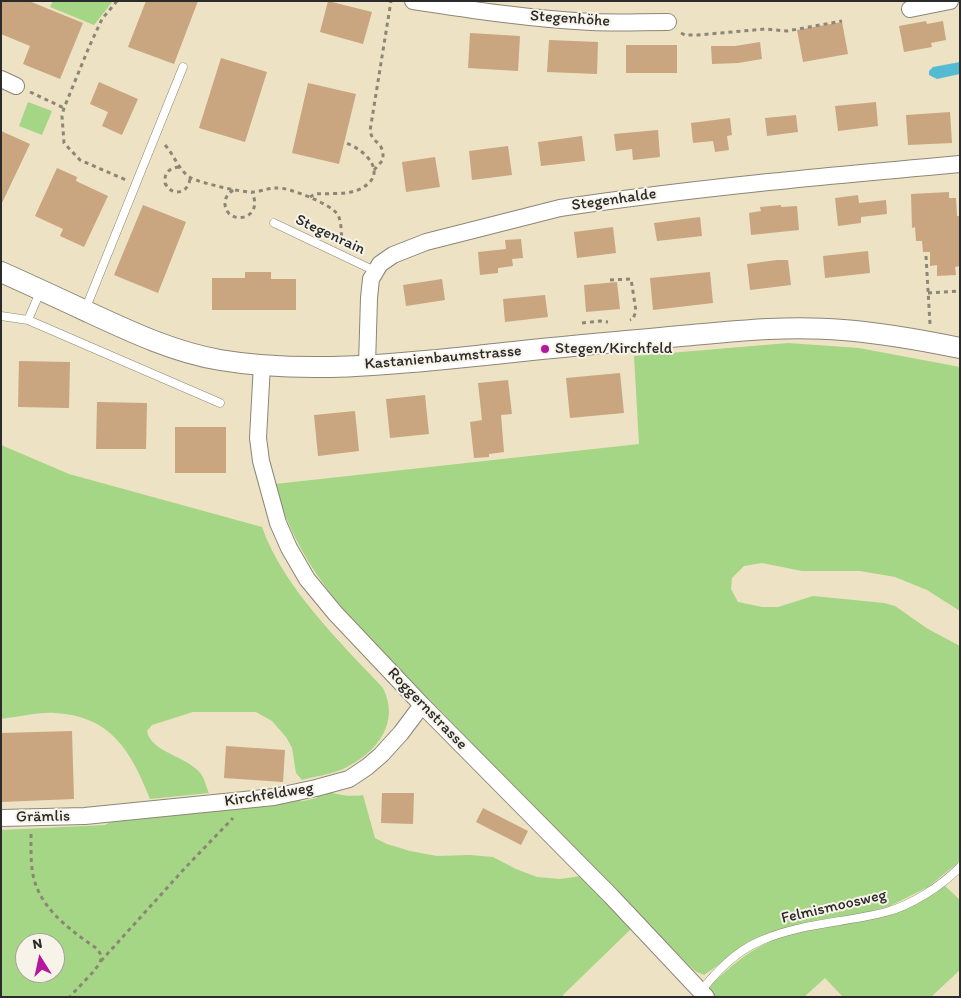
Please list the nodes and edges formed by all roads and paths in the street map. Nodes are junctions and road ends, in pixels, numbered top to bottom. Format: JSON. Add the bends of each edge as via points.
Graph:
{"nodes":[{"id":1,"x":117,"y":1,"type":"edge"},
{"id":2,"x":391,"y":1,"type":"edge"},
{"id":3,"x":413,"y":1,"type":"edge"},
{"id":4,"x":950,"y":1,"type":"edge"},
{"id":5,"x":910,"y":9,"type":"dead end"},
{"id":6,"x":842,"y":21,"type":"dead end"},
{"id":7,"x":668,"y":22,"type":"joint"},
{"id":8,"x":183,"y":66,"type":"dead end"},
{"id":9,"x":50,"y":101,"type":"dead end"},
{"id":10,"x":64,"y":108,"type":"junction"},
{"id":11,"x":153,"y":142,"type":"junction"},
{"id":12,"x":346,"y":143,"type":"dead end"},
{"id":13,"x":960,"y":164,"type":"edge"},
{"id":14,"x":179,"y":167,"type":"junction"},
{"id":15,"x":374,"y":170,"type":"junction"},
{"id":16,"x":190,"y":177,"type":"junction"},
{"id":17,"x":136,"y":184,"type":"junction"},
{"id":18,"x":233,"y":190,"type":"junction"},
{"id":19,"x":252,"y":192,"type":"junction"},
{"id":20,"x":309,"y":198,"type":"junction"},
{"id":21,"x":274,"y":223,"type":"dead end"},
{"id":22,"x":342,"y":239,"type":"dead end"},
{"id":23,"x":926,"y":256,"type":"dead end"},
{"id":24,"x":375,"y":271,"type":"junction"},
{"id":25,"x":1,"y":272,"type":"edge"},
{"id":26,"x":610,"y":280,"type":"dead end"},
{"id":27,"x":40,"y":290,"type":"junction"},
{"id":28,"x":960,"y":291,"type":"edge"},
{"id":29,"x":928,"y":293,"type":"junction"},
{"id":30,"x":85,"y":310,"type":"junction"},
{"id":31,"x":1,"y":316,"type":"edge"},
{"id":32,"x":28,"y":320,"type":"junction"},
{"id":33,"x":628,"y":321,"type":"dead end"},
{"id":34,"x":609,"y":322,"type":"dead end"},
{"id":35,"x":582,"y":323,"type":"dead end"},
{"id":36,"x":930,"y":330,"type":"dead end"},
{"id":37,"x":960,"y":348,"type":"edge"},
{"id":38,"x":262,"y":364,"type":"junction"},
{"id":39,"x":367,"y":365,"type":"junction"},
{"id":40,"x":220,"y":403,"type":"dead end"},
{"id":41,"x":422,"y":705,"type":"junction"},
{"id":42,"x":242,"y":800,"type":"junction"},
{"id":43,"x":84,"y":816,"type":"joint"},
{"id":44,"x":1,"y":818,"type":"edge"},
{"id":45,"x":31,"y":826,"type":"dead end"},
{"id":46,"x":960,"y":867,"type":"edge"},
{"id":47,"x":101,"y":961,"type":"junction"},
{"id":48,"x":701,"y":995,"type":"edge"},
{"id":49,"x":70,"y":997,"type":"edge"}],
"edges":[{"from":1,"to":10,"type":"path","via":[[102,19]]},
{"from":2,"to":15,"type":"path","via":[[370,131],[383,148],[384,160]]},
{"from":3,"to":7,"type":"street","name":"Stegenhöhe","via":[[558,20]]},
{"from":4,"to":5,"type":"street"},
{"from":6,"to":7,"type":"path","via":[[787,31],[765,29],[692,35],[685,35]]},
{"from":8,"to":11,"type":"lane"},
{"from":9,"to":10,"type":"path"},
{"from":10,"to":17,"type":"path","via":[[64,143],[80,160]]},
{"from":11,"to":14,"type":"path","via":[[164,144]]},
{"from":11,"to":17,"type":"lane"},
{"from":12,"to":15,"type":"path","via":[[369,158]]},
{"from":13,"to":24,"type":"street","name":"Stegenhalde","via":[[660,194],[560,208],[426,242],[393,255]]},
{"from":14,"to":16,"type":"path"},
{"from":14,"to":16,"type":"path","via":[[166,174],[165,183],[171,191],[185,191]]},
{"from":15,"to":20,"type":"path","via":[[372,178],[361,189],[350,193],[315,194]]},
{"from":16,"to":18,"type":"path"},
{"from":17,"to":30,"type":"lane"},
{"from":18,"to":19,"type":"path"},
{"from":18,"to":19,"type":"path","via":[[225,205],[237,218],[246,217],[253,211]]},
{"from":19,"to":20,"type":"path","via":[[278,187]]},
{"from":20,"to":22,"type":"path","via":[[337,213]]},
{"from":21,"to":24,"type":"lane","name":"Stegenrain"},
{"from":23,"to":29,"type":"path"},
{"from":24,"to":39,"type":"street","via":[[369,298]]},
{"from":25,"to":27,"type":"street","name":"Kastanienbaumstrasse"},
{"from":26,"to":33,"type":"path","via":[[631,279],[636,311],[633,319]]},
{"from":27,"to":30,"type":"street","name":"Kastanienbaumstrasse"},
{"from":27,"to":32,"type":"lane"},
{"from":28,"to":29,"type":"path"},
{"from":29,"to":36,"type":"path"},
{"from":30,"to":38,"type":"street","name":"Kastanienbaumstrasse","via":[[166,345],[220,360]]},
{"from":31,"to":32,"type":"lane"},
{"from":32,"to":40,"type":"lane"},
{"from":34,"to":35,"type":"path"},
{"from":37,"to":39,"type":"street","name":"Kastanienbaumstrasse","via":[[845,330],[792,328]]},
{"from":38,"to":39,"type":"street","name":"Kastanienbaumstrasse"},
{"from":38,"to":41,"type":"street","name":"Roggernstrasse","via":[[258,438],[261,461],[278,523],[289,548],[307,579],[335,613]]},
{"from":41,"to":42,"type":"street","name":"Kirchfeldweg","via":[[381,755],[349,779],[274,797]]},
{"from":41,"to":48,"type":"street","name":"Roggernstrasse","via":[[611,896]]},
{"from":42,"to":43,"type":"street","name":"Kirchfeldweg"},
{"from":42,"to":47,"type":"path","via":[[240,811]]},
{"from":43,"to":44,"type":"street","name":"Grämlis"},
{"from":45,"to":47,"type":"path","via":[[30,850],[36,888],[54,913],[101,953]]},
{"from":46,"to":48,"type":"lane","name":"Felmismoosweg","via":[[936,888],[888,912],[803,926],[758,941],[722,966]]},
{"from":47,"to":49,"type":"path"}]}
